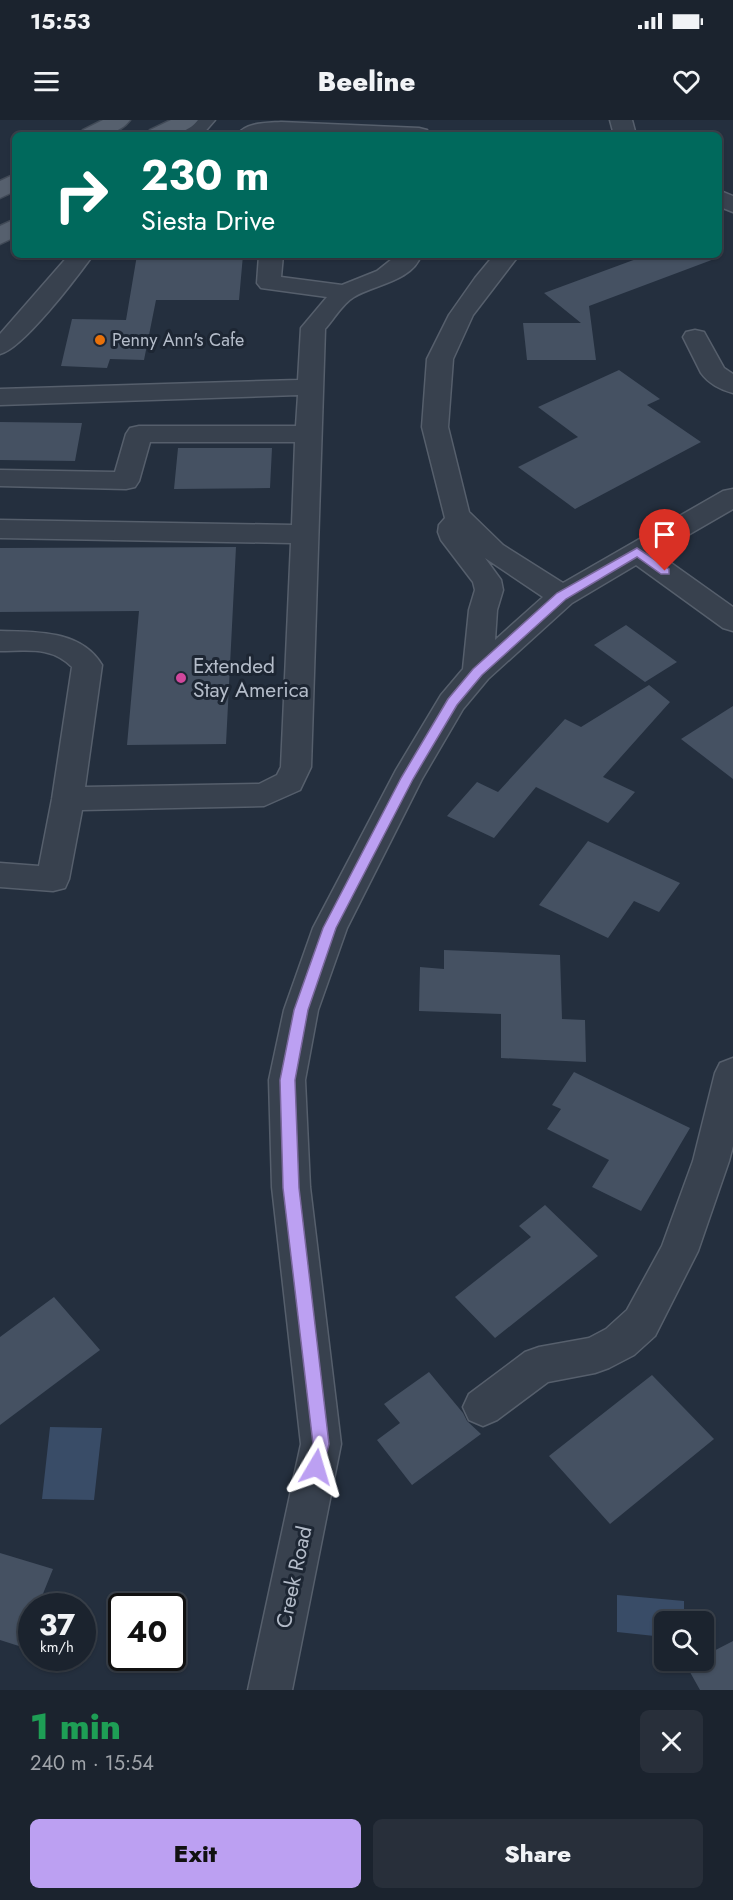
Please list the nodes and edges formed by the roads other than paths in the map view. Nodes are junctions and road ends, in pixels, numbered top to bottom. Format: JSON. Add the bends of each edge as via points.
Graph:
{"nodes":[{"id":1,"x":119,"y":120,"type":"edge"},
{"id":2,"x":188,"y":120,"type":"edge"},
{"id":3,"x":204,"y":120,"type":"edge"},
{"id":4,"x":97,"y":132,"type":"edge"},
{"id":5,"x":164,"y":132,"type":"edge"},
{"id":6,"x":193,"y":132,"type":"edge"},
{"id":7,"x":255,"y":132,"type":"edge"},
{"id":8,"x":291,"y":132,"type":"edge"},
{"id":9,"x":78,"y":258,"type":"edge"},
{"id":10,"x":271,"y":258,"type":"edge"},
{"id":11,"x":408,"y":258,"type":"edge"},
{"id":12,"x":504,"y":258,"type":"edge"},
{"id":13,"x":344,"y":292,"type":"junction"},
{"id":14,"x":6,"y":336,"type":"edge"},
{"id":15,"x":695,"y":337,"type":"dead end"},
{"id":16,"x":733,"y":385,"type":"edge"},
{"id":17,"x":311,"y":387,"type":"junction"},
{"id":18,"x":0,"y":397,"type":"edge"},
{"id":19,"x":309,"y":434,"type":"junction"},
{"id":20,"x":0,"y":478,"type":"edge"},
{"id":21,"x":733,"y":497,"type":"edge"},
{"id":22,"x":456,"y":515,"type":"junction"},
{"id":23,"x":0,"y":529,"type":"edge"},
{"id":24,"x":305,"y":534,"type":"junction"},
{"id":25,"x":637,"y":552,"type":"junction"},
{"id":26,"x":562,"y":596,"type":"junction"},
{"id":27,"x":733,"y":621,"type":"edge"},
{"id":28,"x":0,"y":642,"type":"edge"},
{"id":29,"x":478,"y":672,"type":"junction"},
{"id":30,"x":68,"y":799,"type":"junction"},
{"id":31,"x":0,"y":875,"type":"edge"},
{"id":32,"x":733,"y":1073,"type":"edge"},
{"id":33,"x":483,"y":1407,"type":"dead end"},
{"id":34,"x":270,"y":1690,"type":"edge"}],
"edges":[{"from":1,"to":4,"type":"main road"},
{"from":2,"to":5,"type":"main road"},
{"from":3,"to":6,"type":"street"},
{"from":7,"to":8,"type":"street"},
{"from":9,"to":14,"type":"street"},
{"from":10,"to":13,"type":"street","via":[[269,283]]},
{"from":11,"to":13,"type":"street","via":[[385,276]]},
{"from":12,"to":22,"type":"street","via":[[461,315],[440,359],[435,427]]},
{"from":13,"to":17,"type":"street","via":[[313,328]]},
{"from":15,"to":16,"type":"street","via":[[714,373]]},
{"from":17,"to":18,"type":"street"},
{"from":17,"to":19,"type":"street"},
{"from":19,"to":20,"type":"street","via":[[139,434],[126,482]]},
{"from":19,"to":24,"type":"street"},
{"from":21,"to":25,"type":"street","name":"Creek Road"},
{"from":22,"to":26,"type":"street","via":[[493,551]]},
{"from":22,"to":29,"type":"street","via":[[452,532],[487,580],[489,590],[483,610]]},
{"from":23,"to":24,"type":"street"},
{"from":24,"to":30,"type":"street","via":[[296,767],[289,782],[264,795]]},
{"from":25,"to":26,"type":"street","name":"Creek Road"},
{"from":25,"to":27,"type":"street"},
{"from":26,"to":29,"type":"street","name":"Creek Road"},
{"from":28,"to":30,"type":"street","via":[[44,642],[72,650],[87,665]]},
{"from":29,"to":34,"type":"street","name":"Creek Road","via":[[452,702],[375,838],[330,928],[299,1022],[287,1080],[291,1188],[321,1444]]},
{"from":30,"to":31,"type":"street","via":[[53,879]]},
{"from":32,"to":33,"type":"street","via":[[711,1161],[679,1251],[641,1323],[620,1342],[595,1355],[539,1365]]}]}
